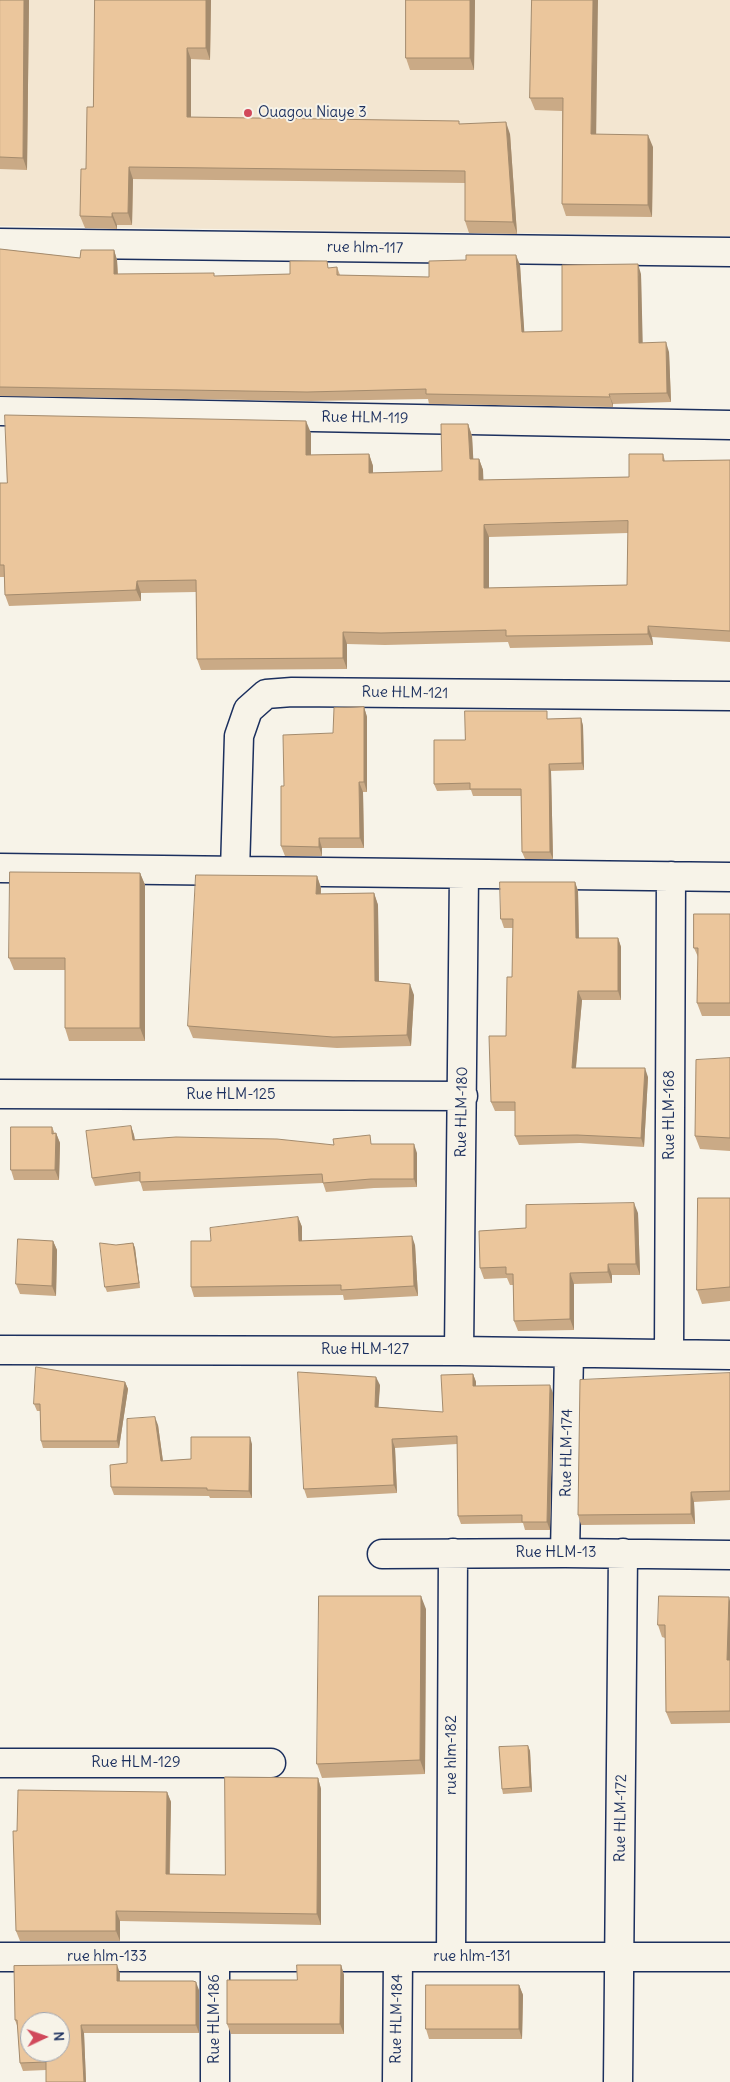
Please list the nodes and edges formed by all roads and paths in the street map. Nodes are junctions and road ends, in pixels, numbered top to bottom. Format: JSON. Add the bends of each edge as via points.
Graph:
{"nodes":[{"id":1,"x":0,"y":243,"type":"edge"},
{"id":2,"x":730,"y":252,"type":"edge"},
{"id":3,"x":0,"y":411,"type":"edge"},
{"id":4,"x":730,"y":425,"type":"edge"},
{"id":5,"x":730,"y":696,"type":"edge"},
{"id":6,"x":0,"y":868,"type":"edge"},
{"id":7,"x":235,"y":871,"type":"junction"},
{"id":8,"x":464,"y":874,"type":"junction"},
{"id":9,"x":671,"y":876,"type":"junction"},
{"id":10,"x":730,"y":877,"type":"edge"},
{"id":11,"x":0,"y":1094,"type":"edge"},
{"id":12,"x":463,"y":1096,"type":"junction"},
{"id":13,"x":0,"y":1350,"type":"edge"},
{"id":14,"x":459,"y":1350,"type":"junction"},
{"id":15,"x":569,"y":1352,"type":"junction"},
{"id":16,"x":669,"y":1354,"type":"junction"},
{"id":17,"x":730,"y":1355,"type":"edge"},
{"id":18,"x":453,"y":1553,"type":"junction"},
{"id":19,"x":565,"y":1553,"type":"junction"},
{"id":20,"x":624,"y":1553,"type":"junction"},
{"id":21,"x":382,"y":1554,"type":"dead end"},
{"id":22,"x":730,"y":1555,"type":"edge"},
{"id":23,"x":0,"y":1763,"type":"edge"},
{"id":24,"x":271,"y":1763,"type":"dead end"},
{"id":25,"x":215,"y":1957,"type":"junction"},
{"id":26,"x":398,"y":1957,"type":"junction"},
{"id":27,"x":451,"y":1957,"type":"junction"},
{"id":28,"x":619,"y":1957,"type":"junction"},
{"id":29,"x":730,"y":1957,"type":"edge"},
{"id":30,"x":0,"y":1958,"type":"edge"},
{"id":31,"x":215,"y":2082,"type":"edge"},
{"id":32,"x":397,"y":2082,"type":"edge"},
{"id":33,"x":618,"y":2082,"type":"edge"}],
"edges":[{"from":1,"to":2,"type":"street","name":"rue hlm-117"},
{"from":3,"to":4,"type":"street","name":"Rue HLM-119"},
{"from":5,"to":7,"type":"street","name":"Rue HLM-121","via":[[266,694],[248,710],[239,736]]},
{"from":6,"to":7,"type":"street"},
{"from":7,"to":8,"type":"street"},
{"from":8,"to":9,"type":"street"},
{"from":8,"to":12,"type":"street","name":"Rue HLM-180"},
{"from":9,"to":10,"type":"street"},
{"from":9,"to":16,"type":"street","name":"Rue HLM-168"},
{"from":11,"to":12,"type":"street","name":"Rue HLM-125"},
{"from":12,"to":14,"type":"street","name":"Rue HLM-180"},
{"from":13,"to":14,"type":"street","name":"Rue HLM-127"},
{"from":14,"to":15,"type":"street","name":"Rue HLM-127"},
{"from":15,"to":16,"type":"street","name":"Rue HLM-127"},
{"from":15,"to":19,"type":"street","name":"Rue HLM-174"},
{"from":16,"to":17,"type":"street","name":"Rue HLM-127"},
{"from":18,"to":19,"type":"street","name":"Rue HLM-13"},
{"from":18,"to":21,"type":"street","name":"Rue HLM-13"},
{"from":18,"to":27,"type":"street","name":"rue hlm-182"},
{"from":19,"to":20,"type":"street","name":"Rue HLM-13"},
{"from":20,"to":22,"type":"street","name":"Rue HLM-13"},
{"from":20,"to":28,"type":"street","name":"Rue HLM-172"},
{"from":23,"to":24,"type":"street","name":"Rue HLM-129"},
{"from":25,"to":26,"type":"street","name":"rue hlm-131"},
{"from":25,"to":30,"type":"street","name":"rue hlm-133"},
{"from":25,"to":31,"type":"street","name":"Rue HLM-186"},
{"from":26,"to":27,"type":"street","name":"rue hlm-131"},
{"from":26,"to":32,"type":"street","name":"Rue HLM-184"},
{"from":27,"to":28,"type":"street","name":"rue hlm-131"},
{"from":28,"to":29,"type":"street","name":"rue hlm-131"},
{"from":28,"to":33,"type":"street","name":"Rue HLM-172"}]}
